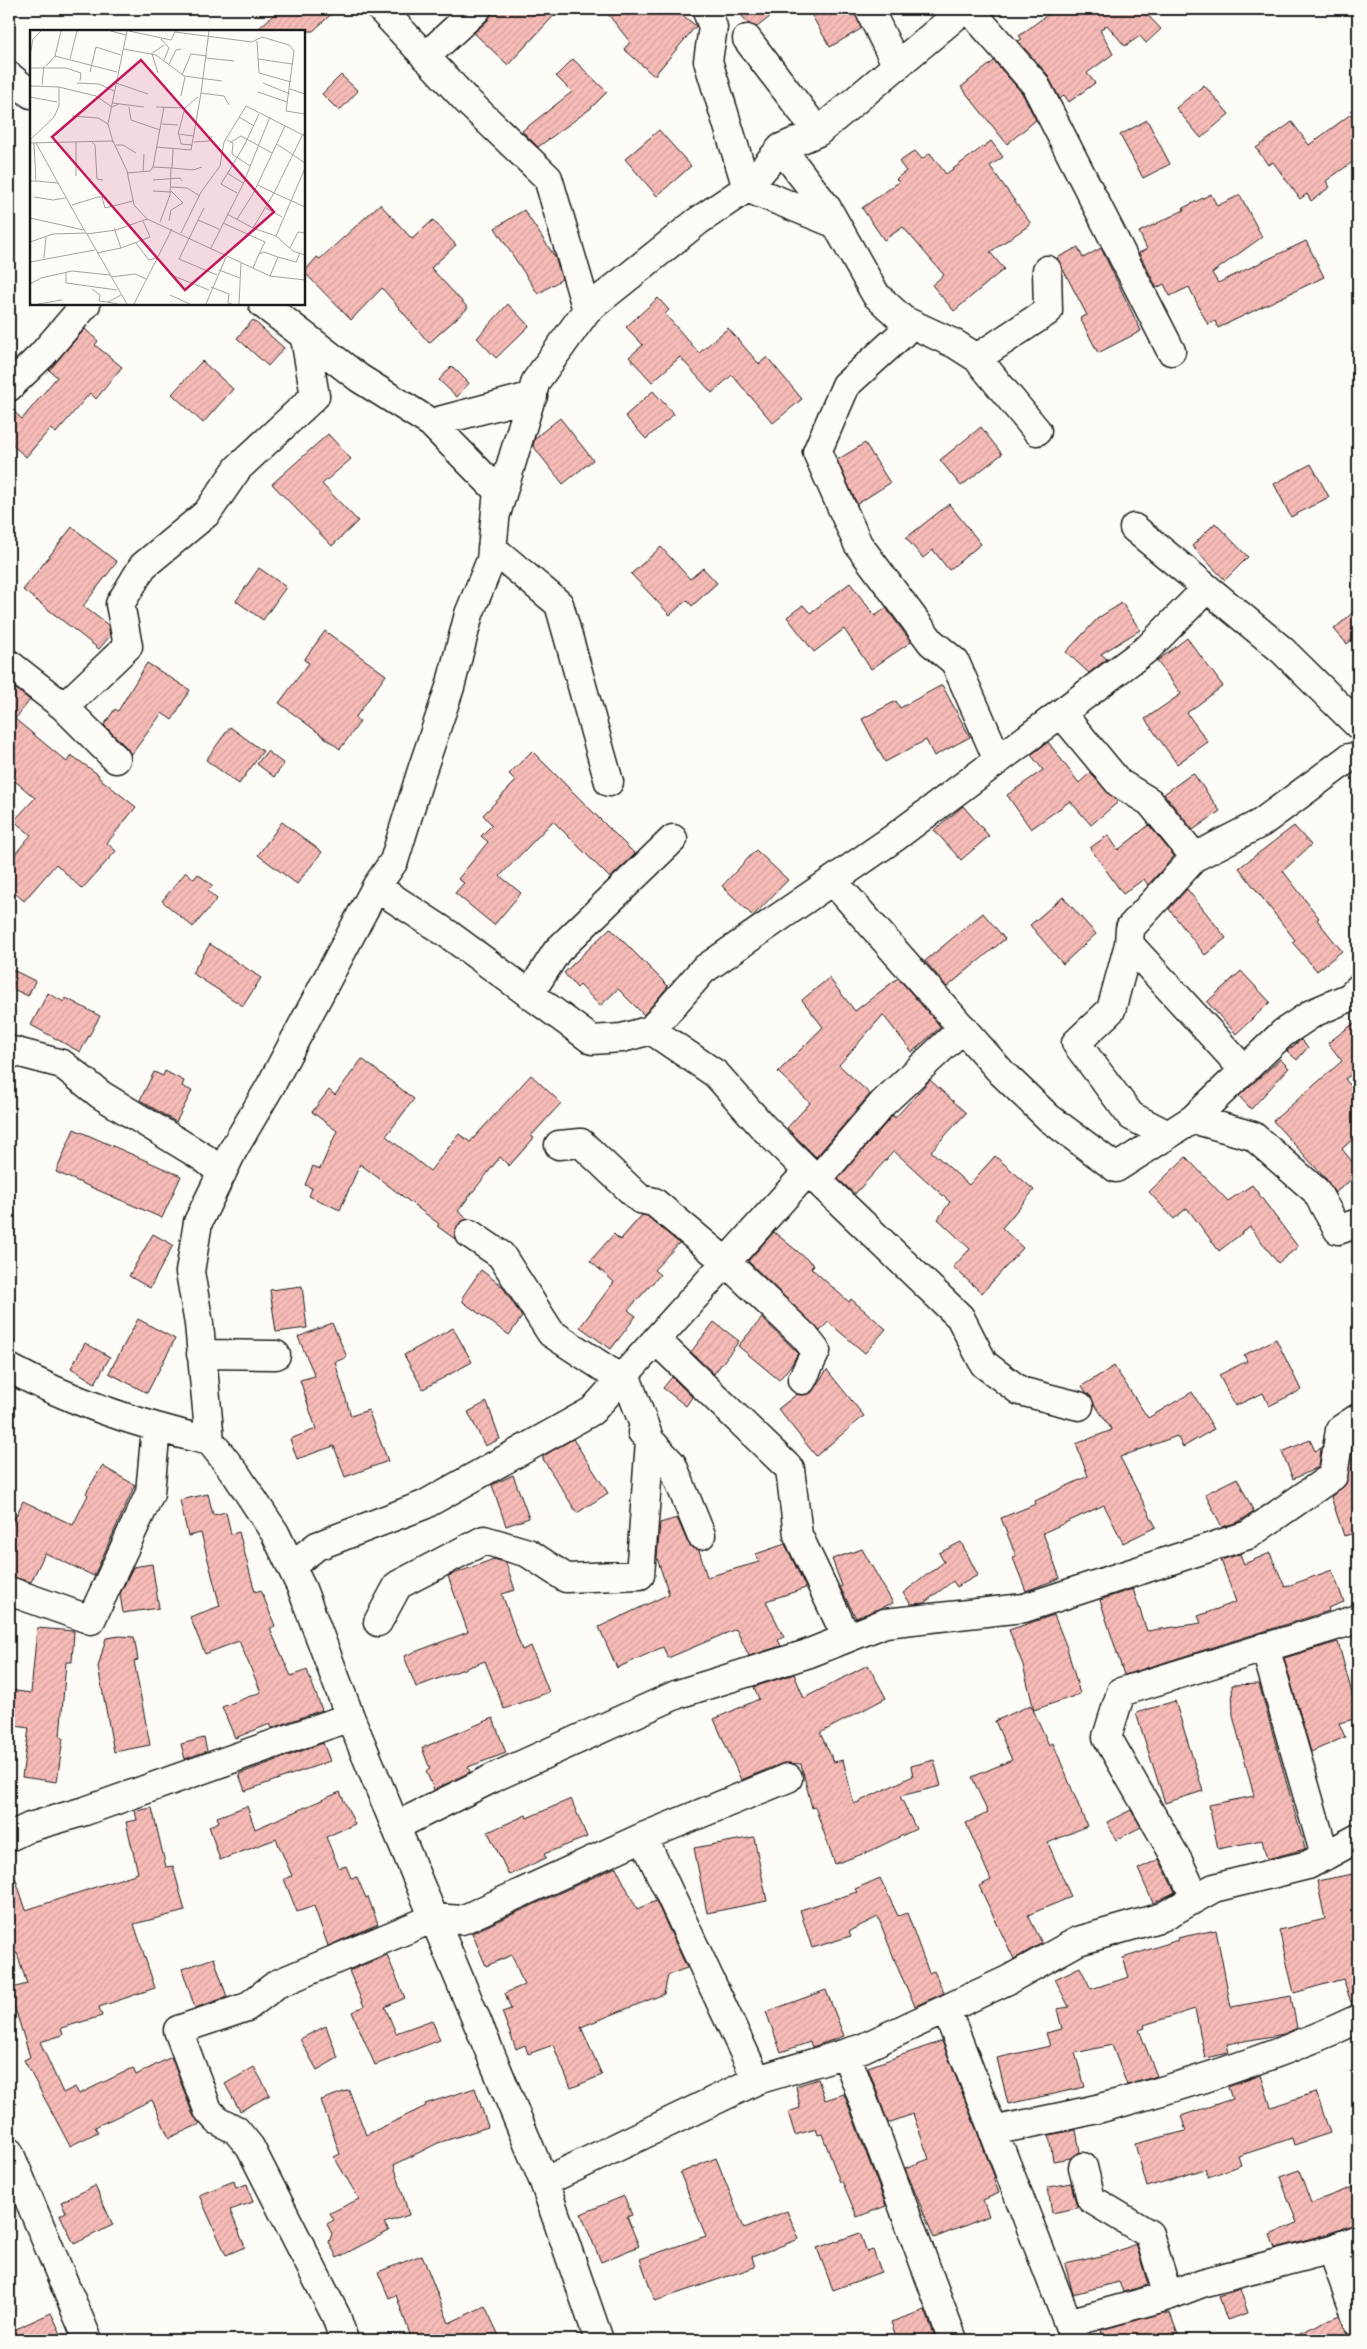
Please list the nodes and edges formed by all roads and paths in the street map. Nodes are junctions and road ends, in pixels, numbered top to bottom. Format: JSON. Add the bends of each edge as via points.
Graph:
{"nodes":[{"id":1,"x":381,"y":9,"type":"edge"},
{"id":2,"x":477,"y":9,"type":"edge"},
{"id":3,"x":706,"y":9,"type":"edge"},
{"id":4,"x":869,"y":9,"type":"edge"},
{"id":5,"x":964,"y":9,"type":"edge"},
{"id":6,"x":969,"y":9,"type":"edge"},
{"id":7,"x":747,"y":39,"type":"dead end"},
{"id":8,"x":425,"y":56,"type":"junction"},
{"id":9,"x":897,"y":66,"type":"junction"},
{"id":10,"x":9,"y":76,"type":"edge"},
{"id":11,"x":30,"y":93,"type":"edge"},
{"id":12,"x":818,"y":132,"type":"junction"},
{"id":13,"x":782,"y":148,"type":"junction"},
{"id":14,"x":747,"y":188,"type":"junction"},
{"id":15,"x":836,"y":224,"type":"junction"},
{"id":16,"x":1047,"y":270,"type":"dead end"},
{"id":17,"x":85,"y":305,"type":"edge"},
{"id":18,"x":264,"y":305,"type":"edge"},
{"id":19,"x":586,"y":310,"type":"junction"},
{"id":20,"x":903,"y":320,"type":"junction"},
{"id":21,"x":305,"y":338,"type":"junction"},
{"id":22,"x":1171,"y":351,"type":"dead end"},
{"id":23,"x":977,"y":358,"type":"junction"},
{"id":24,"x":9,"y":387,"type":"edge"},
{"id":25,"x":533,"y":396,"type":"junction"},
{"id":26,"x":431,"y":424,"type":"junction"},
{"id":27,"x":1037,"y":431,"type":"dead end"},
{"id":28,"x":494,"y":519,"type":"junction"},
{"id":29,"x":1134,"y":528,"type":"dead end"},
{"id":30,"x":492,"y":548,"type":"junction"},
{"id":31,"x":1207,"y":588,"type":"junction"},
{"id":32,"x":9,"y":664,"type":"edge"},
{"id":33,"x":64,"y":707,"type":"junction"},
{"id":34,"x":1061,"y":713,"type":"junction"},
{"id":35,"x":1358,"y":725,"type":"edge"},
{"id":36,"x":1358,"y":757,"type":"edge"},
{"id":37,"x":116,"y":759,"type":"dead end"},
{"id":38,"x":998,"y":760,"type":"junction"},
{"id":39,"x":609,"y":782,"type":"dead end"},
{"id":40,"x":674,"y":840,"type":"dead end"},
{"id":41,"x":1194,"y":857,"type":"junction"},
{"id":42,"x":833,"y":881,"type":"junction"},
{"id":43,"x":376,"y":887,"type":"junction"},
{"id":44,"x":1129,"y":944,"type":"junction"},
{"id":45,"x":1358,"y":989,"type":"edge"},
{"id":46,"x":530,"y":993,"type":"junction"},
{"id":47,"x":963,"y":1028,"type":"junction"},
{"id":48,"x":651,"y":1030,"type":"junction"},
{"id":49,"x":9,"y":1050,"type":"edge"},
{"id":50,"x":1244,"y":1070,"type":"junction"},
{"id":51,"x":1194,"y":1118,"type":"junction"},
{"id":52,"x":1168,"y":1135,"type":"junction"},
{"id":53,"x":558,"y":1144,"type":"dead end"},
{"id":54,"x":222,"y":1173,"type":"junction"},
{"id":55,"x":813,"y":1176,"type":"junction"},
{"id":56,"x":1358,"y":1223,"type":"edge"},
{"id":57,"x":470,"y":1234,"type":"dead end"},
{"id":58,"x":726,"y":1262,"type":"junction"},
{"id":59,"x":656,"y":1340,"type":"junction"},
{"id":60,"x":201,"y":1354,"type":"junction"},
{"id":61,"x":276,"y":1355,"type":"dead end"},
{"id":62,"x":9,"y":1368,"type":"edge"},
{"id":63,"x":802,"y":1380,"type":"dead end"},
{"id":64,"x":618,"y":1383,"type":"junction"},
{"id":65,"x":1079,"y":1406,"type":"dead end"},
{"id":66,"x":1358,"y":1418,"type":"edge"},
{"id":67,"x":156,"y":1428,"type":"junction"},
{"id":68,"x":210,"y":1441,"type":"junction"},
{"id":69,"x":650,"y":1441,"type":"junction"},
{"id":70,"x":701,"y":1535,"type":"dead end"},
{"id":71,"x":291,"y":1566,"type":"junction"},
{"id":72,"x":9,"y":1591,"type":"edge"},
{"id":73,"x":1358,"y":1619,"type":"edge"},
{"id":74,"x":378,"y":1622,"type":"dead end"},
{"id":75,"x":847,"y":1638,"type":"junction"},
{"id":76,"x":1265,"y":1647,"type":"junction"},
{"id":77,"x":350,"y":1717,"type":"junction"},
{"id":78,"x":788,"y":1778,"type":"dead end"},
{"id":79,"x":396,"y":1826,"type":"junction"},
{"id":80,"x":9,"y":1837,"type":"edge"},
{"id":81,"x":643,"y":1837,"type":"junction"},
{"id":82,"x":1358,"y":1838,"type":"edge"},
{"id":83,"x":1325,"y":1856,"type":"junction"},
{"id":84,"x":1195,"y":1898,"type":"junction"},
{"id":85,"x":434,"y":1918,"type":"junction"},
{"id":86,"x":946,"y":2009,"type":"junction"},
{"id":87,"x":1358,"y":2019,"type":"edge"},
{"id":88,"x":846,"y":2054,"type":"junction"},
{"id":89,"x":757,"y":2080,"type":"junction"},
{"id":90,"x":993,"y":2131,"type":"junction"},
{"id":91,"x":9,"y":2152,"type":"edge"},
{"id":92,"x":1083,"y":2167,"type":"dead end"},
{"id":93,"x":544,"y":2182,"type":"junction"},
{"id":94,"x":1358,"y":2239,"type":"edge"},
{"id":95,"x":1332,"y":2249,"type":"junction"},
{"id":96,"x":1168,"y":2296,"type":"junction"},
{"id":97,"x":1358,"y":2321,"type":"edge"},
{"id":98,"x":1072,"y":2332,"type":"edge"},
{"id":99,"x":88,"y":2340,"type":"edge"},
{"id":100,"x":344,"y":2340,"type":"edge"},
{"id":101,"x":599,"y":2340,"type":"edge"},
{"id":102,"x":953,"y":2340,"type":"edge"}],
"edges":[{"from":1,"to":8,"type":"street"},
{"from":2,"to":8,"type":"street"},
{"from":3,"to":14,"type":"street","via":[[713,26],[708,61]]},
{"from":4,"to":9,"type":"street"},
{"from":5,"to":9,"type":"street"},
{"from":6,"to":22,"type":"street","via":[[1034,84]]},
{"from":7,"to":12,"type":"street"},
{"from":8,"to":19,"type":"street","via":[[548,178]]},
{"from":9,"to":12,"type":"street"},
{"from":10,"to":11,"type":"street"},
{"from":12,"to":13,"type":"street"},
{"from":13,"to":14,"type":"street"},
{"from":13,"to":15,"type":"street"},
{"from":14,"to":15,"type":"street"},
{"from":14,"to":19,"type":"street","via":[[698,221]]},
{"from":15,"to":20,"type":"street","via":[[876,295]]},
{"from":16,"to":23,"type":"street","via":[[1048,311]]},
{"from":17,"to":24,"type":"street"},
{"from":18,"to":21,"type":"street"},
{"from":19,"to":25,"type":"street","via":[[536,381]]},
{"from":20,"to":23,"type":"street"},
{"from":20,"to":38,"type":"street","via":[[902,334],[846,385],[816,452],[858,544],[931,642],[955,662]]},
{"from":21,"to":26,"type":"street","via":[[359,378]]},
{"from":21,"to":33,"type":"street","via":[[315,396],[238,468],[207,513],[143,566],[120,604],[128,646]]},
{"from":23,"to":27,"type":"street"},
{"from":25,"to":26,"type":"street"},
{"from":25,"to":28,"type":"street"},
{"from":26,"to":28,"type":"street","via":[[498,492]]},
{"from":28,"to":30,"type":"street"},
{"from":29,"to":31,"type":"street"},
{"from":30,"to":39,"type":"street","via":[[559,604]]},
{"from":30,"to":43,"type":"street","via":[[491,560],[469,614],[450,687],[394,861]]},
{"from":31,"to":34,"type":"street","via":[[1148,648]]},
{"from":31,"to":35,"type":"street","via":[[1282,650]]},
{"from":32,"to":33,"type":"street"},
{"from":33,"to":37,"type":"street"},
{"from":34,"to":38,"type":"street"},
{"from":34,"to":41,"type":"street","via":[[1119,782],[1150,802]]},
{"from":36,"to":41,"type":"street","via":[[1349,758],[1261,823]]},
{"from":38,"to":42,"type":"street"},
{"from":40,"to":46,"type":"street","via":[[558,951]]},
{"from":41,"to":44,"type":"street","via":[[1130,928]]},
{"from":42,"to":47,"type":"street"},
{"from":42,"to":48,"type":"street","via":[[703,970]]},
{"from":43,"to":46,"type":"street"},
{"from":43,"to":54,"type":"street"},
{"from":44,"to":50,"type":"street"},
{"from":44,"to":52,"type":"street","via":[[1111,1010],[1076,1043],[1131,1116]]},
{"from":45,"to":50,"type":"street","via":[[1350,997],[1313,1013],[1282,1033]]},
{"from":46,"to":48,"type":"street","via":[[592,1040],[622,1038]]},
{"from":47,"to":52,"type":"street","via":[[1002,1073],[1049,1118],[1116,1168]]},
{"from":47,"to":55,"type":"street","via":[[883,1103]]},
{"from":48,"to":55,"type":"street","via":[[716,1074],[762,1126]]},
{"from":49,"to":54,"type":"street","via":[[62,1064],[101,1095],[204,1158]]},
{"from":50,"to":51,"type":"street"},
{"from":51,"to":52,"type":"street"},
{"from":51,"to":56,"type":"street","via":[[1253,1136],[1316,1191],[1338,1230]]},
{"from":53,"to":58,"type":"street","via":[[582,1143],[640,1199],[654,1202]]},
{"from":54,"to":60,"type":"street","via":[[198,1222],[190,1272]]},
{"from":55,"to":58,"type":"street"},
{"from":55,"to":65,"type":"street","via":[[960,1317],[984,1364],[1020,1391]]},
{"from":57,"to":64,"type":"street","via":[[502,1255],[551,1333]]},
{"from":58,"to":59,"type":"street"},
{"from":58,"to":63,"type":"street","via":[[806,1337],[816,1351]]},
{"from":59,"to":64,"type":"street"},
{"from":59,"to":75,"type":"street","via":[[790,1469],[798,1535]]},
{"from":60,"to":61,"type":"street"},
{"from":60,"to":68,"type":"street"},
{"from":62,"to":67,"type":"street","via":[[80,1401]]},
{"from":64,"to":69,"type":"street"},
{"from":64,"to":71,"type":"street","via":[[592,1411],[424,1505],[317,1546]]},
{"from":66,"to":75,"type":"street","via":[[1340,1430],[1332,1476],[1248,1535],[1024,1608],[885,1622]]},
{"from":67,"to":68,"type":"street"},
{"from":67,"to":72,"type":"street","via":[[150,1493],[91,1620]]},
{"from":68,"to":71,"type":"street","via":[[270,1526]]},
{"from":69,"to":70,"type":"street","via":[[672,1464]]},
{"from":69,"to":74,"type":"street","via":[[640,1575],[566,1578],[528,1553],[484,1540],[398,1585]]},
{"from":71,"to":77,"type":"street"},
{"from":73,"to":76,"type":"street"},
{"from":75,"to":79,"type":"street","via":[[808,1654],[678,1694]]},
{"from":76,"to":83,"type":"street"},
{"from":76,"to":84,"type":"street","via":[[1121,1692],[1107,1737],[1179,1863]]},
{"from":77,"to":79,"type":"street"},
{"from":77,"to":80,"type":"street"},
{"from":78,"to":81,"type":"street"},
{"from":79,"to":85,"type":"street"},
{"from":81,"to":85,"type":"street","via":[[462,1920]]},
{"from":81,"to":89,"type":"street"},
{"from":82,"to":83,"type":"street"},
{"from":83,"to":84,"type":"street","via":[[1308,1865],[1214,1888]]},
{"from":84,"to":86,"type":"street","via":[[1162,1917],[1078,1941],[1008,1980]]},
{"from":85,"to":93,"type":"street"},
{"from":85,"to":100,"type":"street","via":[[277,1984],[248,2007],[178,2030],[208,2110],[217,2120],[236,2130],[250,2147],[336,2316]]},
{"from":86,"to":88,"type":"street"},
{"from":86,"to":90,"type":"street"},
{"from":87,"to":90,"type":"street","via":[[1329,2033],[1205,2077],[1120,2103]]},
{"from":88,"to":89,"type":"street"},
{"from":88,"to":102,"type":"street"},
{"from":89,"to":93,"type":"street"},
{"from":90,"to":98,"type":"street"},
{"from":91,"to":99,"type":"street"},
{"from":92,"to":96,"type":"street","via":[[1091,2199],[1149,2234]]},
{"from":93,"to":101,"type":"street"},
{"from":94,"to":95,"type":"street"},
{"from":95,"to":96,"type":"street","via":[[1202,2283]]},
{"from":95,"to":97,"type":"street"},
{"from":96,"to":98,"type":"street"}]}
